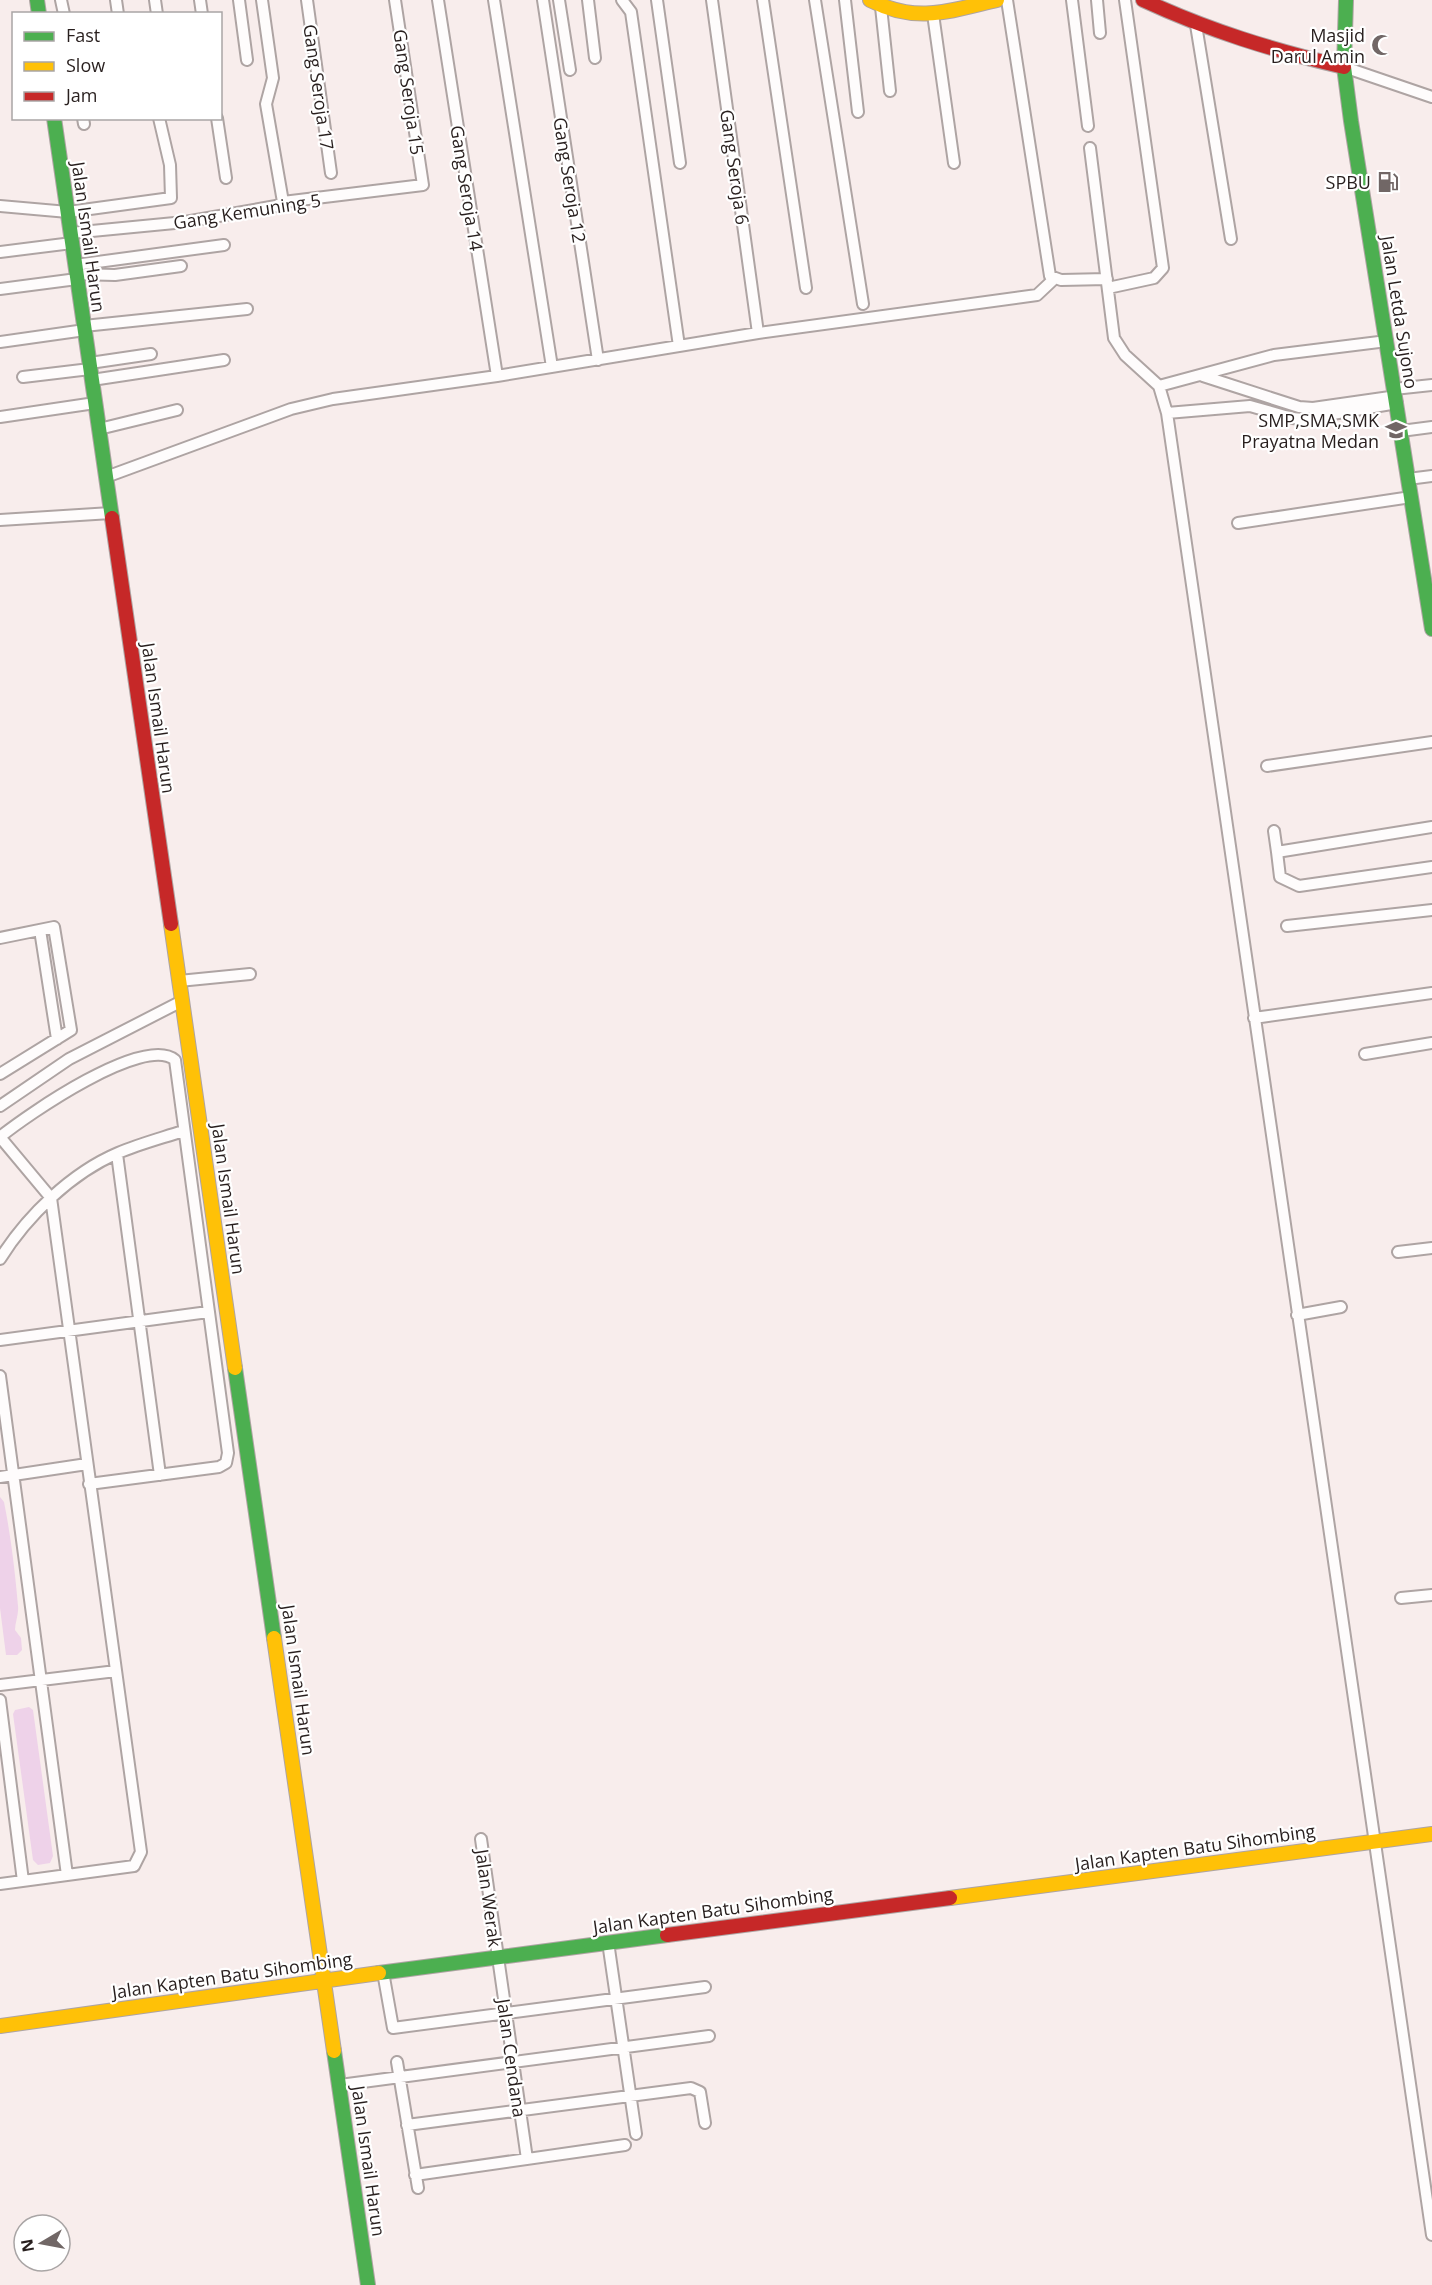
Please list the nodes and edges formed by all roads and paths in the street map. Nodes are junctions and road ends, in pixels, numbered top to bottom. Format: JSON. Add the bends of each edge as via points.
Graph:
{"nodes":[{"id":1,"x":239,"y":0,"type":"edge"},
{"id":2,"x":262,"y":0,"type":"edge"},
{"id":3,"x":307,"y":0,"type":"edge"},
{"id":4,"x":395,"y":0,"type":"edge"},
{"id":5,"x":438,"y":0,"type":"edge"},
{"id":6,"x":494,"y":0,"type":"edge"},
{"id":7,"x":543,"y":0,"type":"edge"},
{"id":8,"x":559,"y":0,"type":"edge"},
{"id":9,"x":588,"y":0,"type":"edge"},
{"id":10,"x":622,"y":0,"type":"edge"},
{"id":11,"x":657,"y":0,"type":"edge"},
{"id":12,"x":712,"y":0,"type":"edge"},
{"id":13,"x":763,"y":0,"type":"edge"},
{"id":14,"x":815,"y":0,"type":"edge"},
{"id":15,"x":845,"y":0,"type":"edge"},
{"id":16,"x":997,"y":0,"type":"edge"},
{"id":17,"x":1006,"y":0,"type":"edge"},
{"id":18,"x":1072,"y":0,"type":"edge"},
{"id":19,"x":1097,"y":0,"type":"edge"},
{"id":20,"x":1125,"y":0,"type":"edge"},
{"id":21,"x":1143,"y":0,"type":"edge"},
{"id":22,"x":1346,"y":0,"type":"edge"},
{"id":23,"x":875,"y":3,"type":"edge"},
{"id":24,"x":933,"y":14,"type":"junction"},
{"id":25,"x":1196,"y":25,"type":"junction"},
{"id":26,"x":1100,"y":33,"type":"dead end"},
{"id":27,"x":595,"y":58,"type":"dead end"},
{"id":28,"x":247,"y":60,"type":"dead end"},
{"id":29,"x":1344,"y":67,"type":"junction"},
{"id":30,"x":570,"y":70,"type":"dead end"},
{"id":31,"x":890,"y":91,"type":"dead end"},
{"id":32,"x":1432,"y":97,"type":"edge"},
{"id":33,"x":858,"y":112,"type":"dead end"},
{"id":34,"x":54,"y":120,"type":"edge"},
{"id":35,"x":159,"y":120,"type":"edge"},
{"id":36,"x":217,"y":120,"type":"edge"},
{"id":37,"x":1088,"y":126,"type":"dead end"},
{"id":38,"x":1090,"y":148,"type":"dead end"},
{"id":39,"x":680,"y":163,"type":"dead end"},
{"id":40,"x":954,"y":163,"type":"dead end"},
{"id":41,"x":331,"y":173,"type":"dead end"},
{"id":42,"x":226,"y":178,"type":"dead end"},
{"id":43,"x":423,"y":185,"type":"joint"},
{"id":44,"x":283,"y":202,"type":"junction"},
{"id":45,"x":0,"y":206,"type":"edge"},
{"id":46,"x":68,"y":212,"type":"junction"},
{"id":47,"x":71,"y":238,"type":"junction"},
{"id":48,"x":1230,"y":239,"type":"dead end"},
{"id":49,"x":224,"y":245,"type":"dead end"},
{"id":50,"x":0,"y":252,"type":"edge"},
{"id":51,"x":181,"y":266,"type":"dead end"},
{"id":52,"x":76,"y":273,"type":"junction"},
{"id":53,"x":1054,"y":279,"type":"junction"},
{"id":54,"x":1107,"y":283,"type":"junction"},
{"id":55,"x":806,"y":288,"type":"dead end"},
{"id":56,"x":0,"y":289,"type":"edge"},
{"id":57,"x":863,"y":304,"type":"dead end"},
{"id":58,"x":247,"y":309,"type":"dead end"},
{"id":59,"x":84,"y":328,"type":"junction"},
{"id":60,"x":758,"y":333,"type":"junction"},
{"id":61,"x":1387,"y":341,"type":"junction"},
{"id":62,"x":0,"y":342,"type":"edge"},
{"id":63,"x":679,"y":346,"type":"junction"},
{"id":64,"x":152,"y":354,"type":"dead end"},
{"id":65,"x":224,"y":360,"type":"dead end"},
{"id":66,"x":598,"y":360,"type":"junction"},
{"id":67,"x":552,"y":367,"type":"junction"},
{"id":68,"x":91,"y":370,"type":"junction"},
{"id":69,"x":497,"y":376,"type":"junction"},
{"id":70,"x":1202,"y":376,"type":"junction"},
{"id":71,"x":23,"y":377,"type":"dead end"},
{"id":72,"x":1432,"y":385,"type":"edge"},
{"id":73,"x":1159,"y":386,"type":"junction"},
{"id":74,"x":1394,"y":396,"type":"junction"},
{"id":75,"x":95,"y":403,"type":"junction"},
{"id":76,"x":177,"y":410,"type":"dead end"},
{"id":77,"x":1167,"y":413,"type":"junction"},
{"id":78,"x":0,"y":417,"type":"edge"},
{"id":79,"x":1432,"y":427,"type":"edge"},
{"id":80,"x":99,"y":429,"type":"junction"},
{"id":81,"x":1401,"y":431,"type":"junction"},
{"id":82,"x":1432,"y":476,"type":"edge"},
{"id":83,"x":106,"y":477,"type":"junction"},
{"id":84,"x":1408,"y":479,"type":"junction"},
{"id":85,"x":1411,"y":497,"type":"junction"},
{"id":86,"x":111,"y":513,"type":"junction"},
{"id":87,"x":0,"y":520,"type":"edge"},
{"id":88,"x":1238,"y":523,"type":"dead end"},
{"id":89,"x":1430,"y":608,"type":"edge"},
{"id":90,"x":1432,"y":629,"type":"edge"},
{"id":91,"x":1432,"y":742,"type":"edge"},
{"id":92,"x":1267,"y":766,"type":"dead end"},
{"id":93,"x":1432,"y":827,"type":"edge"},
{"id":94,"x":1274,"y":831,"type":"dead end"},
{"id":95,"x":1277,"y":852,"type":"junction"},
{"id":96,"x":1432,"y":867,"type":"edge"},
{"id":97,"x":1432,"y":910,"type":"edge"},
{"id":98,"x":1287,"y":926,"type":"dead end"},
{"id":99,"x":0,"y":938,"type":"edge"},
{"id":100,"x":250,"y":974,"type":"dead end"},
{"id":101,"x":180,"y":981,"type":"junction"},
{"id":102,"x":1432,"y":993,"type":"edge"},
{"id":103,"x":182,"y":1001,"type":"junction"},
{"id":104,"x":1254,"y":1018,"type":"junction"},
{"id":105,"x":1432,"y":1043,"type":"edge"},
{"id":106,"x":1365,"y":1054,"type":"dead end"},
{"id":107,"x":0,"y":1059,"type":"edge"},
{"id":108,"x":1,"y":1073,"type":"edge"},
{"id":109,"x":0,"y":1106,"type":"edge"},
{"id":110,"x":183,"y":1131,"type":"junction"},
{"id":111,"x":0,"y":1137,"type":"edge"},
{"id":112,"x":117,"y":1154,"type":"junction"},
{"id":113,"x":51,"y":1198,"type":"junction"},
{"id":114,"x":1432,"y":1248,"type":"edge"},
{"id":115,"x":1398,"y":1252,"type":"dead end"},
{"id":116,"x":0,"y":1259,"type":"edge"},
{"id":117,"x":1341,"y":1307,"type":"dead end"},
{"id":118,"x":208,"y":1312,"type":"junction"},
{"id":119,"x":1297,"y":1315,"type":"junction"},
{"id":120,"x":138,"y":1321,"type":"junction"},
{"id":121,"x":69,"y":1331,"type":"junction"},
{"id":122,"x":0,"y":1340,"type":"edge"},
{"id":123,"x":0,"y":1376,"type":"edge"},
{"id":124,"x":87,"y":1464,"type":"junction"},
{"id":125,"x":12,"y":1475,"type":"junction"},
{"id":126,"x":160,"y":1475,"type":"junction"},
{"id":127,"x":0,"y":1477,"type":"edge"},
{"id":128,"x":89,"y":1484,"type":"junction"},
{"id":129,"x":1432,"y":1595,"type":"edge"},
{"id":130,"x":1401,"y":1598,"type":"dead end"},
{"id":131,"x":116,"y":1671,"type":"junction"},
{"id":132,"x":40,"y":1680,"type":"junction"},
{"id":133,"x":0,"y":1685,"type":"edge"},
{"id":134,"x":0,"y":1700,"type":"edge"},
{"id":135,"x":1432,"y":1834,"type":"edge"},
{"id":136,"x":481,"y":1839,"type":"dead end"},
{"id":137,"x":1376,"y":1841,"type":"junction"},
{"id":138,"x":67,"y":1875,"type":"junction"},
{"id":139,"x":23,"y":1881,"type":"junction"},
{"id":140,"x":0,"y":1884,"type":"edge"},
{"id":141,"x":608,"y":1942,"type":"junction"},
{"id":142,"x":498,"y":1957,"type":"junction"},
{"id":143,"x":383,"y":1972,"type":"junction"},
{"id":144,"x":325,"y":1980,"type":"junction"},
{"id":145,"x":705,"y":1987,"type":"dead end"},
{"id":146,"x":617,"y":1999,"type":"junction"},
{"id":147,"x":506,"y":2013,"type":"junction"},
{"id":148,"x":0,"y":2026,"type":"edge"},
{"id":149,"x":709,"y":2036,"type":"dead end"},
{"id":150,"x":624,"y":2047,"type":"junction"},
{"id":151,"x":513,"y":2061,"type":"junction"},
{"id":152,"x":397,"y":2062,"type":"dead end"},
{"id":153,"x":399,"y":2076,"type":"junction"},
{"id":154,"x":340,"y":2085,"type":"junction"},
{"id":155,"x":630,"y":2095,"type":"junction"},
{"id":156,"x":520,"y":2112,"type":"junction"},
{"id":157,"x":705,"y":2123,"type":"dead end"},
{"id":158,"x":407,"y":2125,"type":"junction"},
{"id":159,"x":636,"y":2134,"type":"dead end"},
{"id":160,"x":625,"y":2145,"type":"dead end"},
{"id":161,"x":527,"y":2159,"type":"junction"},
{"id":162,"x":416,"y":2175,"type":"junction"},
{"id":163,"x":418,"y":2188,"type":"dead end"},
{"id":164,"x":1432,"y":2235,"type":"edge"},
{"id":165,"x":368,"y":2285,"type":"edge"}],
"edges":[{"from":1,"to":28,"type":"street"},
{"from":2,"to":44,"type":"street","via":[[273,78],[266,104]]},
{"from":3,"to":41,"type":"street","name":"Gang Seroja 17"},
{"from":4,"to":43,"type":"street","name":"Gang Seroja 15"},
{"from":5,"to":69,"type":"street","name":"Gang Seroja 14"},
{"from":6,"to":67,"type":"street"},
{"from":7,"to":66,"type":"street","name":"Gang Seroja 12"},
{"from":8,"to":30,"type":"street"},
{"from":9,"to":27,"type":"street"},
{"from":10,"to":63,"type":"street","via":[[631,12]]},
{"from":11,"to":39,"type":"street"},
{"from":12,"to":60,"type":"street","name":"Gang Seroja 6"},
{"from":13,"to":55,"type":"street"},
{"from":14,"to":57,"type":"street"},
{"from":15,"to":33,"type":"street"},
{"from":16,"to":24,"type":"main road"},
{"from":17,"to":53,"type":"street","via":[[1047,264]]},
{"from":18,"to":37,"type":"street"},
{"from":19,"to":26,"type":"street"},
{"from":20,"to":54,"type":"street","via":[[1163,268],[1154,278]]},
{"from":21,"to":25,"type":"main road"},
{"from":22,"to":29,"type":"main road","name":"Jalan Letda Sujono"},
{"from":23,"to":24,"type":"main road","via":[[906,15]]},
{"from":23,"to":31,"type":"street"},
{"from":24,"to":40,"type":"street"},
{"from":25,"to":29,"type":"main road","via":[[1267,49]]},
{"from":25,"to":48,"type":"street"},
{"from":29,"to":32,"type":"street"},
{"from":29,"to":61,"type":"main road","name":"Jalan Letda Sujono"},
{"from":34,"to":46,"type":"main road","name":"Jalan Ismail Harun"},
{"from":35,"to":46,"type":"street","via":[[170,165],[171,198]]},
{"from":36,"to":42,"type":"street"},
{"from":38,"to":54,"type":"street"},
{"from":43,"to":44,"type":"street","name":"Gang Kemuning 5"},
{"from":44,"to":47,"type":"street","name":"Gang Kemuning 5","via":[[185,222]]},
{"from":45,"to":46,"type":"street"},
{"from":46,"to":47,"type":"main road","name":"Jalan Ismail Harun"},
{"from":47,"to":50,"type":"street","name":"Gang Kemuning 5"},
{"from":47,"to":52,"type":"main road","name":"Jalan Ismail Harun"},
{"from":49,"to":52,"type":"street"},
{"from":51,"to":52,"type":"street","via":[[115,275]]},
{"from":52,"to":56,"type":"street"},
{"from":52,"to":59,"type":"main road","name":"Jalan Ismail Harun"},
{"from":53,"to":54,"type":"street"},
{"from":53,"to":60,"type":"street","via":[[1037,295]]},
{"from":54,"to":73,"type":"street","via":[[1116,343]]},
{"from":58,"to":59,"type":"street"},
{"from":59,"to":62,"type":"street"},
{"from":59,"to":68,"type":"main road","name":"Jalan Ismail Harun"},
{"from":60,"to":63,"type":"street"},
{"from":61,"to":70,"type":"street","via":[[1274,355]]},
{"from":61,"to":74,"type":"main road","name":"Jalan Letda Sujono"},
{"from":63,"to":66,"type":"street"},
{"from":64,"to":68,"type":"street"},
{"from":65,"to":68,"type":"street"},
{"from":66,"to":67,"type":"street"},
{"from":67,"to":69,"type":"street"},
{"from":68,"to":71,"type":"street"},
{"from":68,"to":75,"type":"main road","name":"Jalan Ismail Harun"},
{"from":69,"to":83,"type":"street","via":[[307,404]]},
{"from":70,"to":73,"type":"street"},
{"from":70,"to":74,"type":"street","via":[[1299,407]]},
{"from":72,"to":74,"type":"street"},
{"from":73,"to":77,"type":"street"},
{"from":74,"to":77,"type":"street","via":[[1303,419],[1250,406]]},
{"from":74,"to":81,"type":"main road","name":"Jalan Letda Sujono"},
{"from":75,"to":78,"type":"street"},
{"from":75,"to":80,"type":"main road","name":"Jalan Ismail Harun"},
{"from":76,"to":80,"type":"street"},
{"from":77,"to":104,"type":"street"},
{"from":79,"to":81,"type":"street"},
{"from":80,"to":83,"type":"main road","name":"Jalan Ismail Harun"},
{"from":81,"to":84,"type":"main road","name":"Jalan Letda Sujono"},
{"from":82,"to":84,"type":"street"},
{"from":83,"to":86,"type":"main road","name":"Jalan Ismail Harun"},
{"from":84,"to":85,"type":"main road","name":"Jalan Letda Sujono"},
{"from":85,"to":88,"type":"street"},
{"from":85,"to":89,"type":"main road","name":"Jalan Letda Sujono"},
{"from":86,"to":87,"type":"street"},
{"from":86,"to":101,"type":"main road","name":"Jalan Ismail Harun"},
{"from":89,"to":90,"type":"main road","name":"Jalan Letda Sujono"},
{"from":91,"to":92,"type":"street"},
{"from":93,"to":95,"type":"street"},
{"from":94,"to":95,"type":"street"},
{"from":95,"to":96,"type":"street","via":[[1280,877],[1299,886]]},
{"from":97,"to":98,"type":"street"},
{"from":99,"to":108,"type":"street","via":[[54,927],[71,1030]]},
{"from":100,"to":101,"type":"street"},
{"from":101,"to":103,"type":"main road","name":"Jalan Ismail Harun"},
{"from":102,"to":104,"type":"street"},
{"from":103,"to":109,"type":"street","via":[[69,1059]]},
{"from":103,"to":144,"type":"main road","name":"Jalan Ismail Harun"},
{"from":104,"to":119,"type":"street"},
{"from":105,"to":106,"type":"street"},
{"from":107,"to":108,"type":"street"},
{"from":110,"to":111,"type":"street","via":[[175,1060],[154,1054],[71,1088]]},
{"from":110,"to":112,"type":"street"},
{"from":110,"to":118,"type":"street"},
{"from":111,"to":113,"type":"street"},
{"from":112,"to":113,"type":"street"},
{"from":112,"to":120,"type":"street"},
{"from":113,"to":116,"type":"street"},
{"from":113,"to":121,"type":"street"},
{"from":114,"to":115,"type":"street"},
{"from":117,"to":119,"type":"street"},
{"from":118,"to":120,"type":"street"},
{"from":118,"to":126,"type":"street","via":[[228,1453],[226,1462],[219,1467]]},
{"from":119,"to":137,"type":"street"},
{"from":120,"to":121,"type":"street"},
{"from":120,"to":126,"type":"street"},
{"from":121,"to":122,"type":"street"},
{"from":121,"to":124,"type":"street"},
{"from":123,"to":125,"type":"street"},
{"from":124,"to":125,"type":"street"},
{"from":124,"to":128,"type":"street"},
{"from":125,"to":127,"type":"street"},
{"from":125,"to":132,"type":"street"},
{"from":126,"to":128,"type":"street"},
{"from":128,"to":131,"type":"street"},
{"from":129,"to":130,"type":"street"},
{"from":131,"to":132,"type":"street"},
{"from":131,"to":138,"type":"street","via":[[141,1852],[134,1866]]},
{"from":132,"to":133,"type":"street"},
{"from":132,"to":138,"type":"street"},
{"from":134,"to":139,"type":"street"},
{"from":135,"to":137,"type":"main road","name":"Jalan Kapten Batu Sihombing"},
{"from":136,"to":142,"type":"street","name":"Jalan Werak"},
{"from":137,"to":141,"type":"main road","name":"Jalan Kapten Batu Sihombing"},
{"from":137,"to":164,"type":"street"},
{"from":138,"to":139,"type":"street"},
{"from":139,"to":140,"type":"street"},
{"from":141,"to":142,"type":"main road","name":"Jalan Kapten Batu Sihombing"},
{"from":141,"to":146,"type":"street"},
{"from":142,"to":143,"type":"main road","name":"Jalan Kapten Batu Sihombing"},
{"from":142,"to":147,"type":"street","name":"Jalan Cendana"},
{"from":143,"to":144,"type":"main road","name":"Jalan Kapten Batu Sihombing"},
{"from":143,"to":147,"type":"street","via":[[393,2028]]},
{"from":144,"to":148,"type":"main road","name":"Jalan Kapten Batu Sihombing"},
{"from":144,"to":154,"type":"main road","name":"Jalan Ismail Harun"},
{"from":145,"to":146,"type":"street"},
{"from":146,"to":147,"type":"street"},
{"from":146,"to":150,"type":"street"},
{"from":147,"to":151,"type":"street","name":"Jalan Cendana"},
{"from":149,"to":150,"type":"street"},
{"from":150,"to":151,"type":"street"},
{"from":150,"to":155,"type":"street"},
{"from":151,"to":153,"type":"street"},
{"from":151,"to":156,"type":"street","name":"Jalan Cendana"},
{"from":152,"to":153,"type":"street"},
{"from":153,"to":154,"type":"street"},
{"from":153,"to":158,"type":"street"},
{"from":154,"to":165,"type":"main road","name":"Jalan Ismail Harun"},
{"from":155,"to":156,"type":"street"},
{"from":155,"to":157,"type":"street","via":[[696,2088]]},
{"from":155,"to":159,"type":"street"},
{"from":156,"to":158,"type":"street"},
{"from":156,"to":161,"type":"street","name":"Jalan Cendana"},
{"from":158,"to":162,"type":"street"},
{"from":160,"to":161,"type":"street"},
{"from":161,"to":162,"type":"street"},
{"from":162,"to":163,"type":"street"}]}
